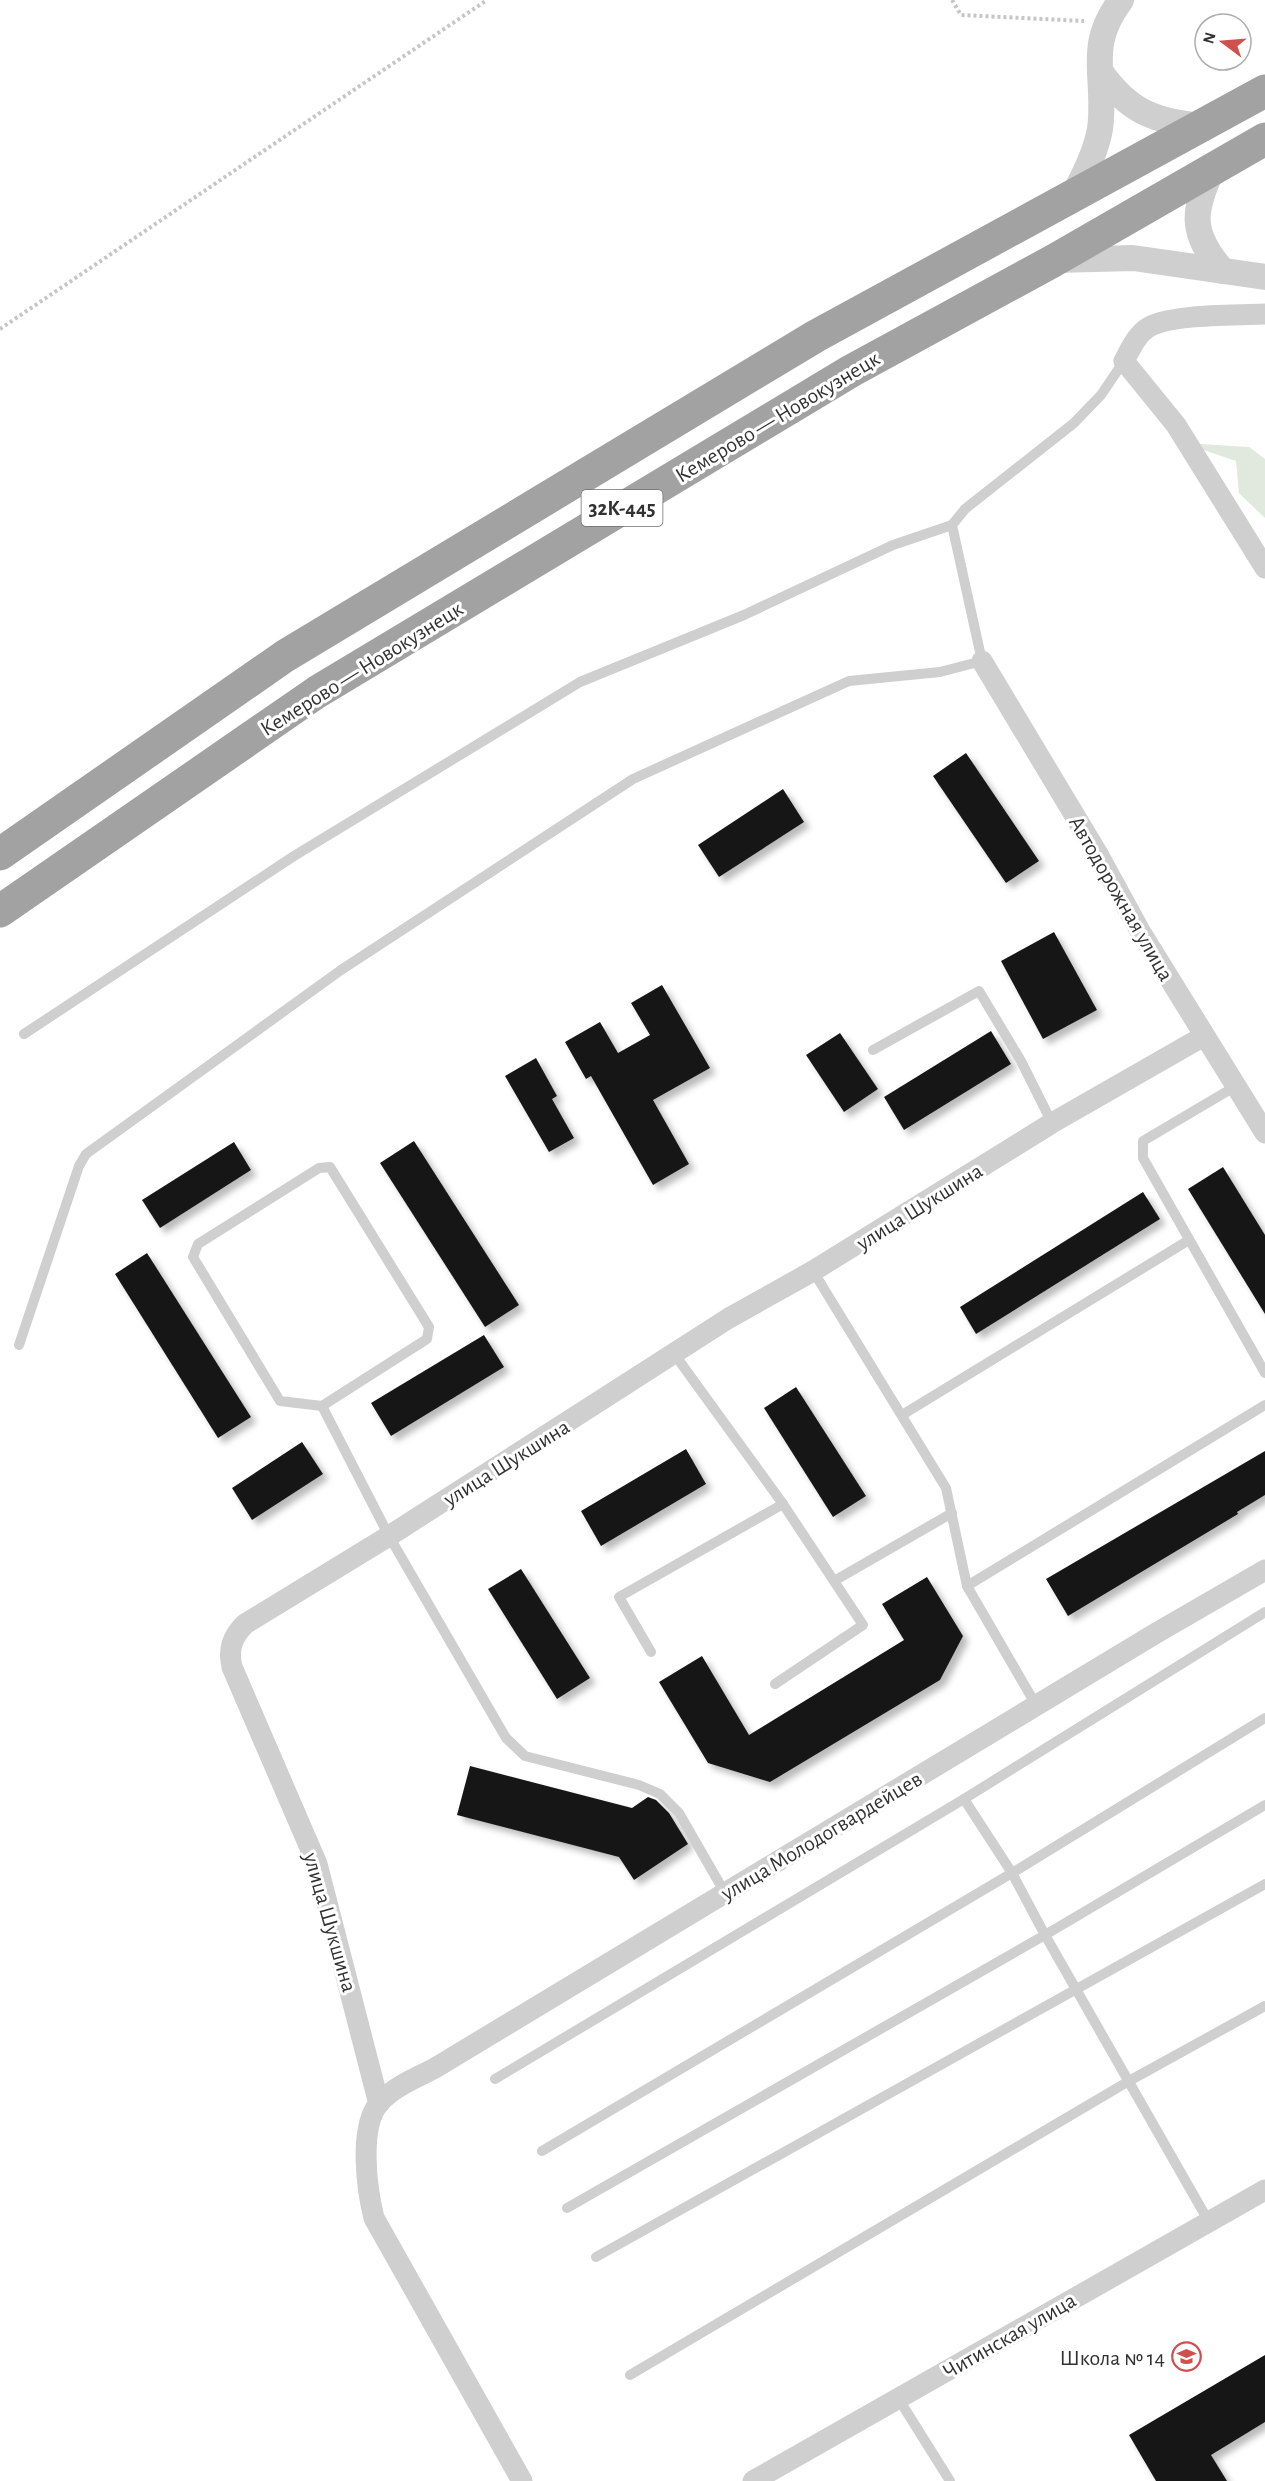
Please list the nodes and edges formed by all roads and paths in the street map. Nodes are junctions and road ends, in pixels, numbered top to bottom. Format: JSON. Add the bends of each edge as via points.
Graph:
{"nodes":[{"id":1,"x":487,"y":0,"type":"edge"},
{"id":2,"x":952,"y":0,"type":"edge"},
{"id":3,"x":1121,"y":0,"type":"edge"},
{"id":4,"x":1106,"y":21,"type":"junction"},
{"id":5,"x":1100,"y":71,"type":"junction"},
{"id":6,"x":1265,"y":91,"type":"edge"},
{"id":7,"x":1201,"y":126,"type":"junction"},
{"id":8,"x":1265,"y":139,"type":"edge"},
{"id":9,"x":1213,"y":168,"type":"junction"},
{"id":10,"x":1074,"y":194,"type":"junction"},
{"id":11,"x":1053,"y":261,"type":"junction"},
{"id":12,"x":1223,"y":271,"type":"junction"},
{"id":13,"x":1265,"y":277,"type":"edge"},
{"id":14,"x":1265,"y":314,"type":"edge"},
{"id":15,"x":0,"y":329,"type":"edge"},
{"id":16,"x":1124,"y":361,"type":"junction"},
{"id":17,"x":952,"y":525,"type":"junction"},
{"id":18,"x":1265,"y":568,"type":"edge"},
{"id":19,"x":981,"y":661,"type":"junction"},
{"id":20,"x":0,"y":854,"type":"edge"},
{"id":21,"x":0,"y":910,"type":"edge"},
{"id":22,"x":24,"y":1034,"type":"dead end"},
{"id":23,"x":1204,"y":1036,"type":"junction"},
{"id":24,"x":873,"y":1050,"type":"dead end"},
{"id":25,"x":1236,"y":1086,"type":"junction"},
{"id":26,"x":1052,"y":1124,"type":"junction"},
{"id":27,"x":1265,"y":1133,"type":"edge"},
{"id":28,"x":1189,"y":1240,"type":"junction"},
{"id":29,"x":813,"y":1271,"type":"junction"},
{"id":30,"x":19,"y":1345,"type":"dead end"},
{"id":31,"x":675,"y":1355,"type":"junction"},
{"id":32,"x":1265,"y":1372,"type":"edge"},
{"id":33,"x":322,"y":1406,"type":"junction"},
{"id":34,"x":1265,"y":1406,"type":"edge"},
{"id":35,"x":902,"y":1415,"type":"junction"},
{"id":36,"x":783,"y":1504,"type":"junction"},
{"id":37,"x":952,"y":1513,"type":"junction"},
{"id":38,"x":388,"y":1536,"type":"junction"},
{"id":39,"x":1265,"y":1570,"type":"edge"},
{"id":40,"x":834,"y":1581,"type":"junction"},
{"id":41,"x":967,"y":1586,"type":"junction"},
{"id":42,"x":1265,"y":1612,"type":"edge"},
{"id":43,"x":651,"y":1652,"type":"dead end"},
{"id":44,"x":775,"y":1684,"type":"dead end"},
{"id":45,"x":1036,"y":1705,"type":"junction"},
{"id":46,"x":1265,"y":1718,"type":"edge"},
{"id":47,"x":964,"y":1799,"type":"junction"},
{"id":48,"x":1265,"y":1805,"type":"edge"},
{"id":49,"x":1012,"y":1873,"type":"junction"},
{"id":50,"x":1265,"y":1884,"type":"edge"},
{"id":51,"x":725,"y":1893,"type":"junction"},
{"id":52,"x":1045,"y":1935,"type":"junction"},
{"id":53,"x":1076,"y":1989,"type":"junction"},
{"id":54,"x":1265,"y":2006,"type":"edge"},
{"id":55,"x":495,"y":2079,"type":"dead end"},
{"id":56,"x":1129,"y":2081,"type":"junction"},
{"id":57,"x":379,"y":2104,"type":"junction"},
{"id":58,"x":542,"y":2151,"type":"dead end"},
{"id":59,"x":1265,"y":2190,"type":"edge"},
{"id":60,"x":567,"y":2208,"type":"dead end"},
{"id":61,"x":1209,"y":2222,"type":"junction"},
{"id":62,"x":597,"y":2257,"type":"dead end"},
{"id":63,"x":630,"y":2374,"type":"dead end"},
{"id":64,"x":898,"y":2398,"type":"junction"},
{"id":65,"x":522,"y":2481,"type":"edge"},
{"id":66,"x":753,"y":2481,"type":"edge"},
{"id":67,"x":950,"y":2481,"type":"edge"}],
"edges":[{"from":1,"to":15,"type":"path"},
{"from":2,"to":4,"type":"path","via":[[961,15],[1054,22]]},
{"from":3,"to":4,"type":"street"},
{"from":4,"to":5,"type":"street","via":[[1099,53]]},
{"from":5,"to":7,"type":"street","via":[[1113,91],[1143,113],[1159,120]]},
{"from":5,"to":10,"type":"street","via":[[1100,130]]},
{"from":6,"to":7,"type":"highway","number":"32К-445"},
{"from":7,"to":10,"type":"highway","number":"32К-445"},
{"from":8,"to":9,"type":"highway","name":"Кемерово — Новокузнецк","number":"32К-445"},
{"from":9,"to":11,"type":"highway","name":"Кемерово — Новокузнецк","number":"32К-445"},
{"from":9,"to":12,"type":"street","via":[[1200,194],[1196,215],[1198,233],[1207,253]]},
{"from":10,"to":20,"type":"highway","number":"32К-445","via":[[816,336],[285,656]]},
{"from":11,"to":12,"type":"street","via":[[1133,258]]},
{"from":11,"to":21,"type":"highway","name":"Кемерово — Новокузнецк","number":"32К-445","via":[[851,371],[316,692]]},
{"from":12,"to":13,"type":"street"},
{"from":14,"to":16,"type":"street","via":[[1166,321],[1149,327],[1136,339]]},
{"from":16,"to":17,"type":"lane","via":[[1101,395],[1074,423],[965,509]]},
{"from":16,"to":18,"type":"street","via":[[1176,425]]},
{"from":17,"to":19,"type":"lane"},
{"from":17,"to":22,"type":"lane","via":[[893,545],[744,615],[580,682],[294,856]]},
{"from":19,"to":23,"type":"street","name":"Автодорожная улица"},
{"from":19,"to":30,"type":"lane","via":[[940,672],[849,681],[633,779],[341,970],[86,1154]]},
{"from":23,"to":25,"type":"street","name":"Автодорожная улица"},
{"from":23,"to":26,"type":"street","name":"улица Шукшина"},
{"from":24,"to":26,"type":"lane","via":[[979,991],[1021,1061]]},
{"from":25,"to":27,"type":"street","name":"Автодорожная улица"},
{"from":25,"to":28,"type":"lane","via":[[1143,1141],[1143,1158]]},
{"from":26,"to":29,"type":"street","name":"улица Шукшина"},
{"from":28,"to":32,"type":"lane"},
{"from":28,"to":35,"type":"lane"},
{"from":29,"to":31,"type":"street","name":"улица Шукшина","via":[[729,1318]]},
{"from":29,"to":35,"type":"lane"},
{"from":31,"to":36,"type":"lane"},
{"from":31,"to":38,"type":"street","name":"улица Шукшина"},
{"from":33,"to":33,"type":"lane","via":[[427,1339],[429,1327],[330,1167],[319,1167],[198,1244],[193,1257],[280,1401]]},
{"from":33,"to":38,"type":"lane"},
{"from":34,"to":41,"type":"lane"},
{"from":35,"to":37,"type":"lane","via":[[946,1488]]},
{"from":36,"to":40,"type":"lane"},
{"from":36,"to":43,"type":"lane","via":[[619,1597]]},
{"from":37,"to":40,"type":"lane"},
{"from":37,"to":41,"type":"lane"},
{"from":38,"to":51,"type":"lane","via":[[506,1737],[525,1756],[660,1794],[679,1814]]},
{"from":38,"to":57,"type":"street","name":"улица Шукшина","via":[[245,1624],[229,1652],[231,1667],[317,1864]]},
{"from":39,"to":45,"type":"street","name":"улица Молодогвардейцев"},
{"from":40,"to":44,"type":"lane","via":[[863,1625]]},
{"from":41,"to":45,"type":"lane"},
{"from":42,"to":47,"type":"lane"},
{"from":45,"to":51,"type":"street","name":"улица Молодогвардейцев"},
{"from":46,"to":49,"type":"lane"},
{"from":47,"to":49,"type":"lane"},
{"from":47,"to":55,"type":"lane"},
{"from":48,"to":52,"type":"lane"},
{"from":49,"to":52,"type":"lane"},
{"from":49,"to":58,"type":"lane"},
{"from":50,"to":53,"type":"lane"},
{"from":51,"to":57,"type":"street","name":"улица Молодогвардейцев","via":[[399,2087]]},
{"from":52,"to":53,"type":"lane"},
{"from":52,"to":60,"type":"lane"},
{"from":53,"to":56,"type":"lane"},
{"from":53,"to":62,"type":"lane"},
{"from":54,"to":56,"type":"lane"},
{"from":56,"to":61,"type":"lane"},
{"from":56,"to":63,"type":"lane"},
{"from":57,"to":65,"type":"street","via":[[366,2153],[366,2187],[374,2218]]},
{"from":59,"to":61,"type":"street","name":"Читинская улица"},
{"from":61,"to":64,"type":"street","name":"Читинская улица"},
{"from":64,"to":66,"type":"street","name":"Читинская улица"},
{"from":64,"to":67,"type":"lane"}]}
